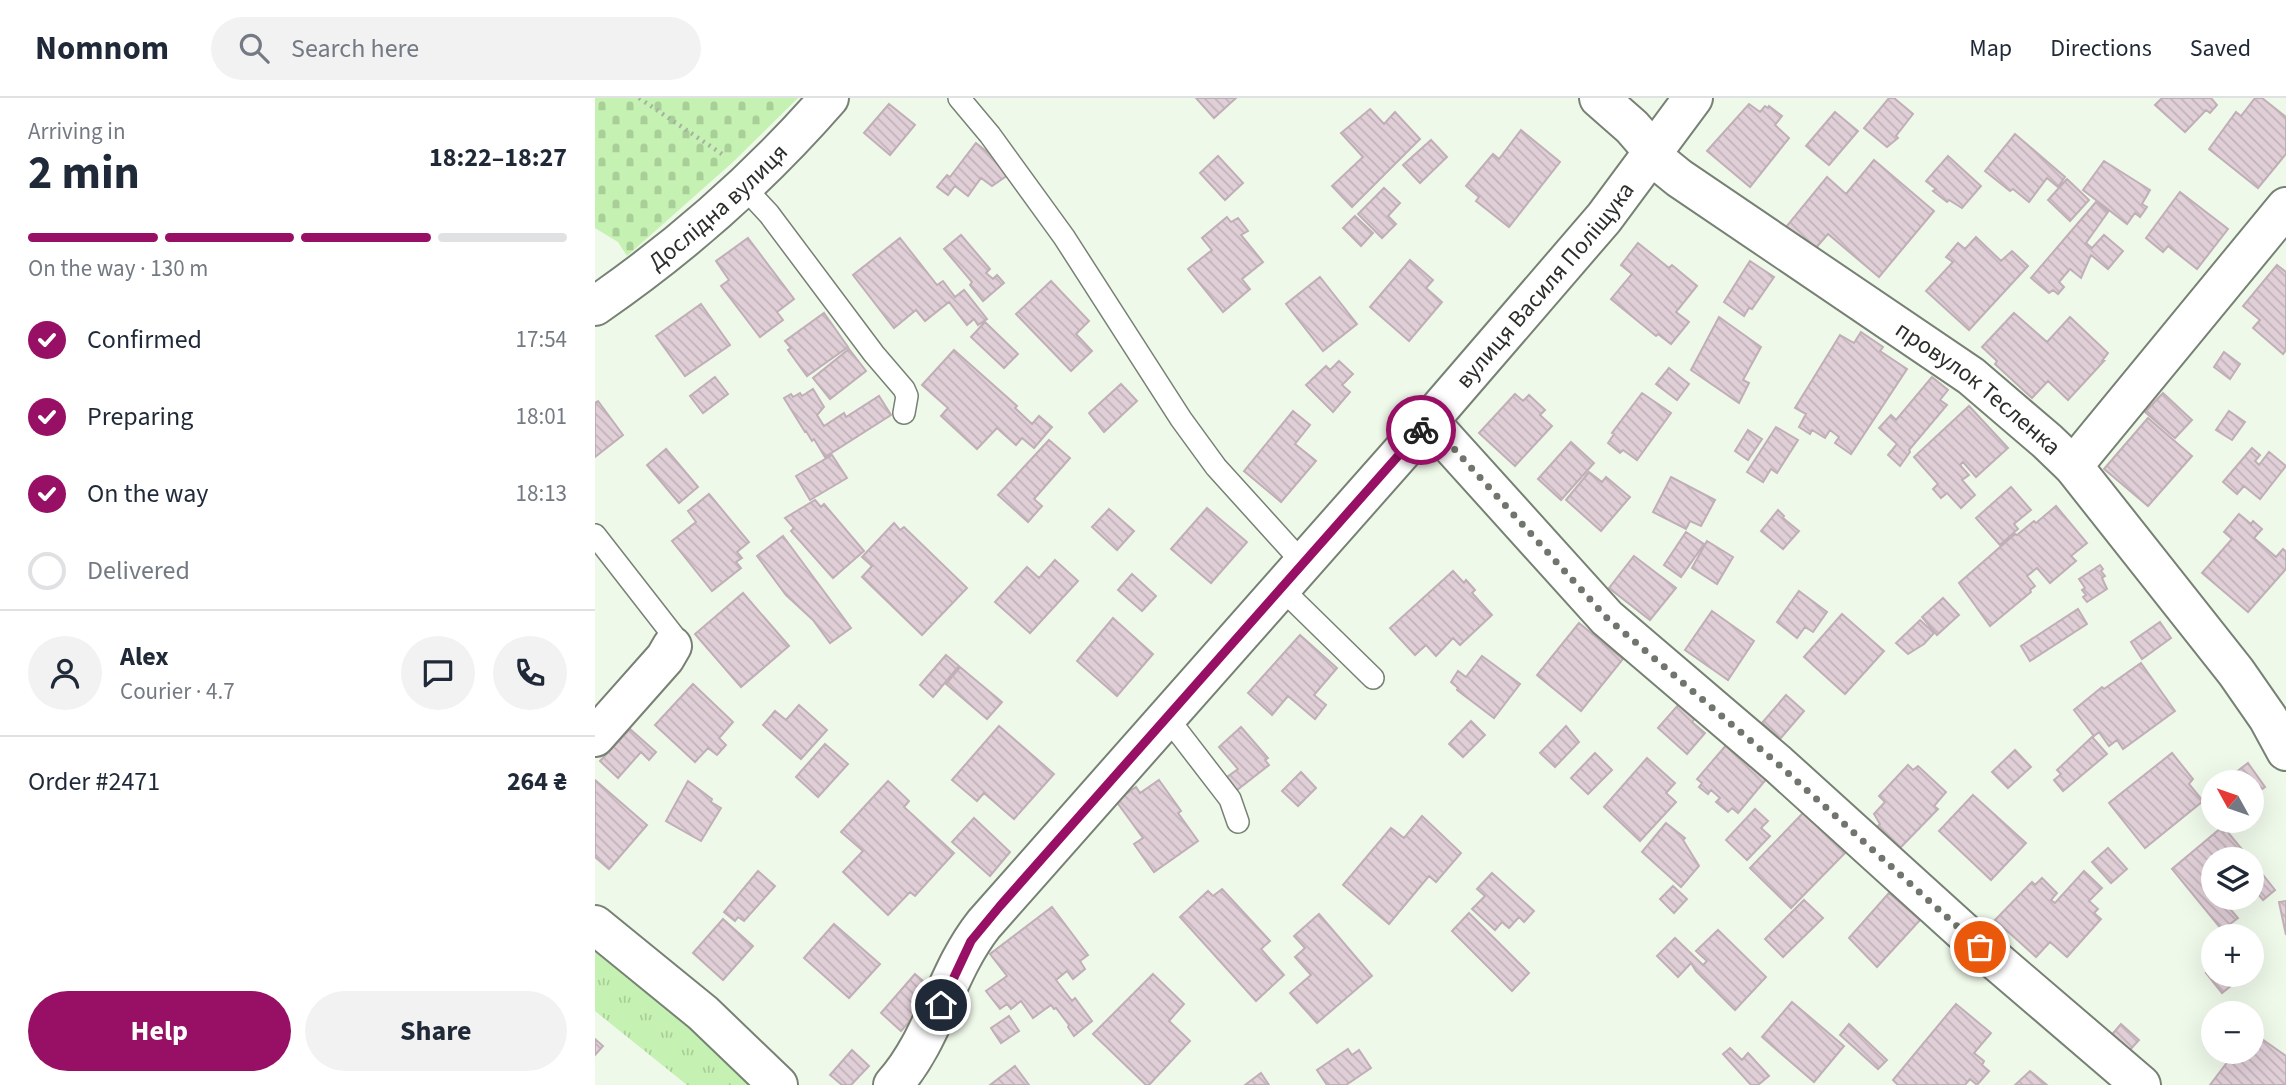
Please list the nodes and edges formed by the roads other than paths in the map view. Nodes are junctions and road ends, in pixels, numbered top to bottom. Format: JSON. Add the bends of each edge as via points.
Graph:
{"nodes":[{"id":1,"x":829,"y":98,"type":"edge"},
{"id":2,"x":959,"y":98,"type":"edge"},
{"id":3,"x":1599,"y":98,"type":"edge"},
{"id":4,"x":1693,"y":98,"type":"edge"},
{"id":5,"x":1652,"y":156,"type":"junction"},
{"id":6,"x":748,"y":182,"type":"junction"},
{"id":7,"x":2286,"y":207,"type":"edge"},
{"id":8,"x":595,"y":306,"type":"edge"},
{"id":9,"x":904,"y":413,"type":"dead end"},
{"id":10,"x":1429,"y":421,"type":"junction"},
{"id":11,"x":2073,"y":466,"type":"junction"},
{"id":12,"x":595,"y":535,"type":"edge"},
{"id":13,"x":1292,"y":575,"type":"junction"},
{"id":14,"x":672,"y":646,"type":"joint"},
{"id":15,"x":1373,"y":678,"type":"dead end"},
{"id":16,"x":1166,"y":716,"type":"junction"},
{"id":17,"x":595,"y":737,"type":"edge"},
{"id":18,"x":2286,"y":751,"type":"edge"},
{"id":19,"x":1238,"y":822,"type":"dead end"},
{"id":20,"x":595,"y":925,"type":"edge"},
{"id":21,"x":779,"y":1085,"type":"edge"},
{"id":22,"x":893,"y":1085,"type":"edge"},
{"id":23,"x":2141,"y":1085,"type":"edge"}],
"edges":[{"from":1,"to":6,"type":"street","name":"Дослідна вулиця"},
{"from":2,"to":13,"type":"lane","via":[[1063,237]]},
{"from":3,"to":5,"type":"street","name":"провулок Тесленка","via":[[1632,127]]},
{"from":4,"to":5,"type":"street","name":"вулиця Василя Поліщука"},
{"from":5,"to":10,"type":"street","name":"вулиця Василя Поліщука"},
{"from":5,"to":11,"type":"street","name":"провулок Тесленка","via":[[1971,376]]},
{"from":6,"to":8,"type":"street","name":"Дослідна вулиця","via":[[658,262]]},
{"from":6,"to":9,"type":"lane","via":[[904,389]]},
{"from":7,"to":11,"type":"street"},
{"from":10,"to":13,"type":"street","name":"вулиця Василя Поліщука"},
{"from":10,"to":23,"type":"street","via":[[1607,618]]},
{"from":11,"to":18,"type":"street","name":"провулок Тесленка","via":[[2237,672]]},
{"from":12,"to":14,"type":"lane","via":[[673,635]]},
{"from":13,"to":15,"type":"lane"},
{"from":13,"to":16,"type":"street","name":"вулиця Василя Поліщука"},
{"from":14,"to":17,"type":"street"},
{"from":16,"to":19,"type":"lane","via":[[1230,799]]},
{"from":16,"to":22,"type":"street","name":"вулиця Василя Поліщука","via":[[971,941],[914,1059]]},
{"from":20,"to":21,"type":"street","via":[[703,1013]]}]}
